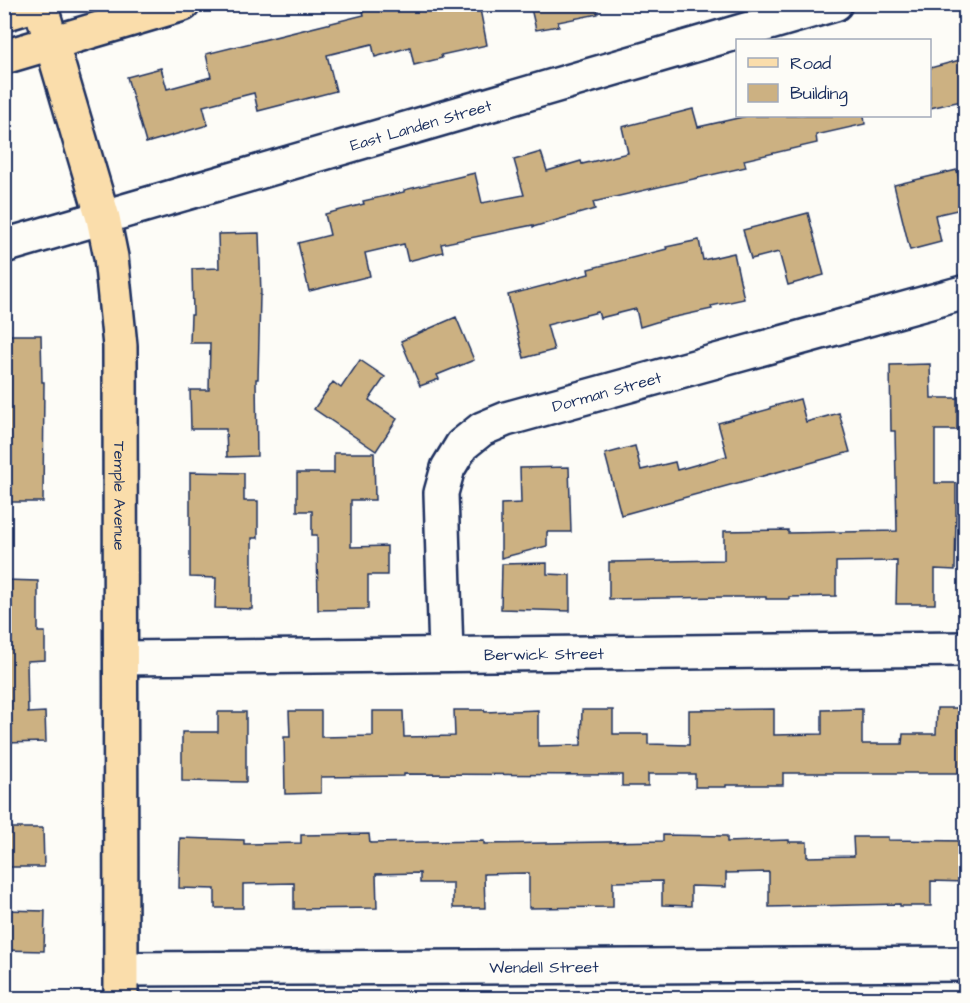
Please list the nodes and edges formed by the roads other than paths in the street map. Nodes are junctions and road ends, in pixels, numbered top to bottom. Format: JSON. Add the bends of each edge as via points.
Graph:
{"nodes":[{"id":1,"x":39,"y":4,"type":"edge"},
{"id":2,"x":183,"y":4,"type":"edge"},
{"id":3,"x":835,"y":4,"type":"edge"},
{"id":4,"x":4,"y":14,"type":"edge"},
{"id":5,"x":52,"y":44,"type":"junction"},
{"id":6,"x":4,"y":57,"type":"edge"},
{"id":7,"x":103,"y":218,"type":"junction"},
{"id":8,"x":4,"y":246,"type":"edge"},
{"id":9,"x":966,"y":292,"type":"edge"},
{"id":10,"x":966,"y":649,"type":"edge"},
{"id":11,"x":446,"y":654,"type":"junction"},
{"id":12,"x":122,"y":658,"type":"junction"},
{"id":13,"x":966,"y":964,"type":"edge"},
{"id":14,"x":121,"y":984,"type":"edge"}],
"edges":[{"from":1,"to":4,"type":"main road"},
{"from":1,"to":5,"type":"main road","name":"Temple Avenue"},
{"from":2,"to":5,"type":"main road"},
{"from":3,"to":7,"type":"street","name":"East Landen Street"},
{"from":5,"to":6,"type":"main road"},
{"from":5,"to":7,"type":"main road","name":"Temple Avenue"},
{"from":7,"to":8,"type":"street","name":"East Landen Street"},
{"from":7,"to":12,"type":"main road","name":"Temple Avenue","via":[[120,346]]},
{"from":9,"to":11,"type":"street","name":"Dorman Street","via":[[506,419],[482,429],[462,445],[448,468],[441,493]]},
{"from":10,"to":11,"type":"street","name":"Berwick Street"},
{"from":11,"to":12,"type":"street","name":"Berwick Street"},
{"from":12,"to":14,"type":"main road","name":"Temple Avenue"},
{"from":13,"to":14,"type":"street","name":"Wendell Street"}]}
